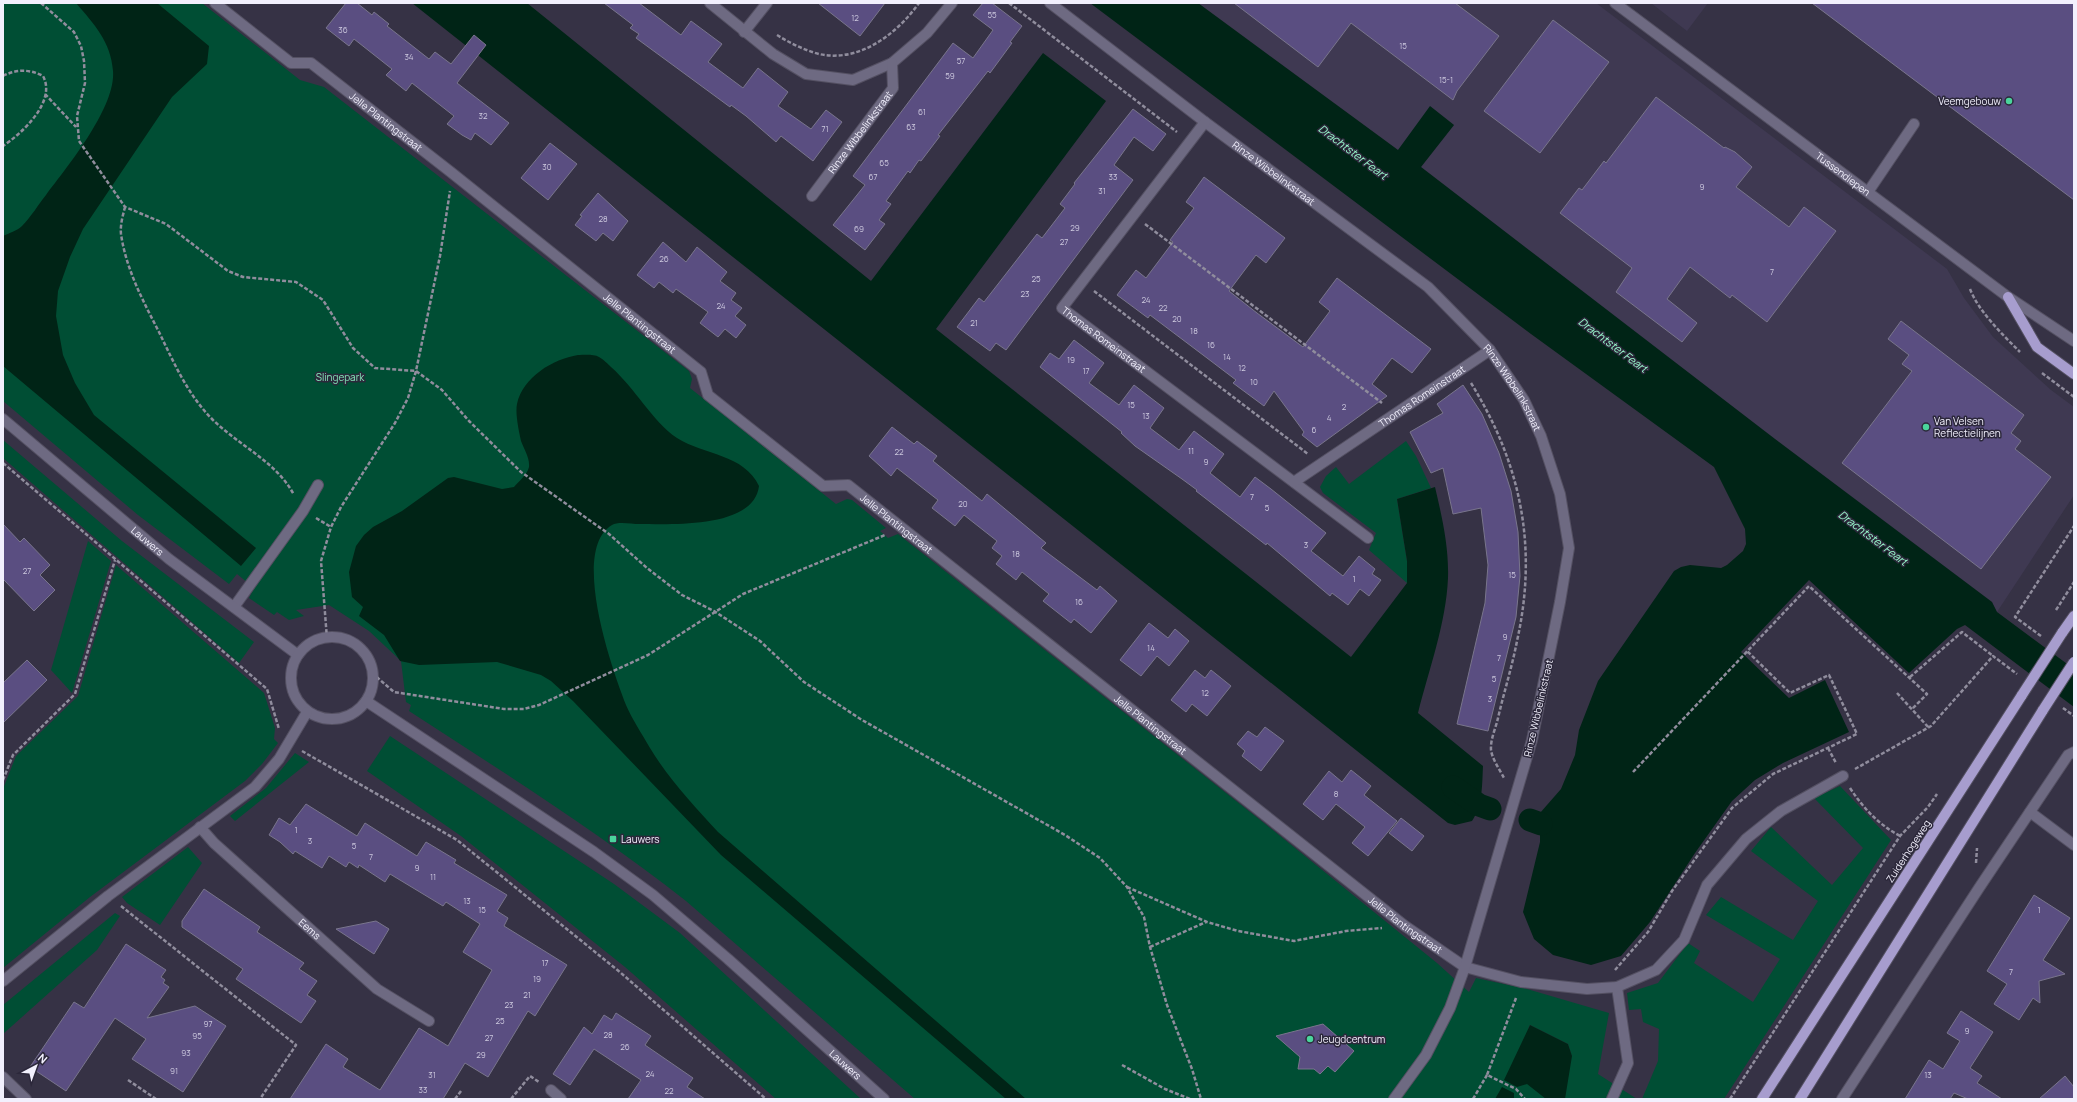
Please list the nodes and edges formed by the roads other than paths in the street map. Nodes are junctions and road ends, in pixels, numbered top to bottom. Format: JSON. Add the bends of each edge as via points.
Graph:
{"nodes":[{"id":1,"x":214,"y":3,"type":"edge"},
{"id":2,"x":710,"y":3,"type":"edge"},
{"id":3,"x":767,"y":3,"type":"edge"},
{"id":4,"x":952,"y":3,"type":"edge"},
{"id":5,"x":1050,"y":3,"type":"edge"},
{"id":6,"x":1615,"y":3,"type":"edge"},
{"id":7,"x":744,"y":32,"type":"junction"},
{"id":8,"x":892,"y":63,"type":"junction"},
{"id":9,"x":1205,"y":122,"type":"junction"},
{"id":10,"x":1914,"y":124,"type":"dead end"},
{"id":11,"x":1868,"y":192,"type":"junction"},
{"id":12,"x":812,"y":196,"type":"dead end"},
{"id":13,"x":2008,"y":297,"type":"junction"},
{"id":14,"x":2074,"y":341,"type":"edge"},
{"id":15,"x":1490,"y":350,"type":"junction"},
{"id":16,"x":2074,"y":374,"type":"edge"},
{"id":17,"x":3,"y":419,"type":"edge"},
{"id":18,"x":1294,"y":482,"type":"junction"},
{"id":19,"x":318,"y":485,"type":"dead end"},
{"id":20,"x":1368,"y":538,"type":"dead end"},
{"id":21,"x":234,"y":607,"type":"junction"},
{"id":22,"x":2074,"y":616,"type":"edge"},
{"id":23,"x":298,"y":655,"type":"junction"},
{"id":24,"x":2074,"y":662,"type":"edge"},
{"id":25,"x":366,"y":701,"type":"junction"},
{"id":26,"x":307,"y":712,"type":"junction"},
{"id":27,"x":2071,"y":753,"type":"edge"},
{"id":28,"x":1843,"y":776,"type":"road end"},
{"id":29,"x":2030,"y":812,"type":"junction"},
{"id":30,"x":200,"y":827,"type":"junction"},
{"id":31,"x":2074,"y":845,"type":"edge"},
{"id":32,"x":1465,"y":967,"type":"junction"},
{"id":33,"x":3,"y":981,"type":"edge"},
{"id":34,"x":1612,"y":988,"type":"junction"},
{"id":35,"x":429,"y":1021,"type":"dead end"},
{"id":36,"x":3,"y":1077,"type":"edge"},
{"id":37,"x":551,"y":1090,"type":"road end"},
{"id":38,"x":26,"y":1099,"type":"edge"},
{"id":39,"x":561,"y":1099,"type":"edge"},
{"id":40,"x":884,"y":1099,"type":"edge"},
{"id":41,"x":1394,"y":1099,"type":"edge"},
{"id":42,"x":1612,"y":1099,"type":"edge"},
{"id":43,"x":1762,"y":1099,"type":"edge"},
{"id":44,"x":1800,"y":1099,"type":"edge"},
{"id":45,"x":1842,"y":1099,"type":"edge"}],
"edges":[{"from":1,"to":32,"type":"street","name":"Jelle Plantingstraat","via":[[291,63],[311,63],[701,372],[708,395],[804,472],[823,486],[848,485],[1405,926]]},
{"from":2,"to":7,"type":"street"},
{"from":3,"to":7,"type":"street"},
{"from":4,"to":8,"type":"street","via":[[927,33]]},
{"from":5,"to":9,"type":"street","name":"Rinze Wibbelinkstraat"},
{"from":6,"to":11,"type":"street","name":"Tussendiepen"},
{"from":7,"to":8,"type":"street","via":[[806,74],[853,80]]},
{"from":8,"to":12,"type":"street","name":"Rinze Wibbelinkstraat","via":[[893,88]]},
{"from":9,"to":15,"type":"street","name":"Rinze Wibbelinkstraat","via":[[1428,286]]},
{"from":9,"to":18,"type":"street","name":"Thomas Romeinstraat","via":[[1062,308]]},
{"from":10,"to":11,"type":"street"},
{"from":11,"to":13,"type":"street","name":"Tussendiepen"},
{"from":13,"to":14,"type":"street","name":"Tussendiepen"},
{"from":13,"to":16,"type":"main road","via":[[2038,347]]},
{"from":15,"to":18,"type":"street","name":"Thomas Romeinstraat"},
{"from":15,"to":32,"type":"street","name":"Rinze Wibbelinkstraat","via":[[1524,400],[1541,436],[1560,494],[1569,548],[1532,740]]},
{"from":17,"to":21,"type":"street","name":"Lauwers","via":[[169,559]]},
{"from":18,"to":20,"type":"street","name":"Thomas Romeinstraat"},
{"from":19,"to":21,"type":"street","via":[[303,511]]},
{"from":21,"to":23,"type":"street","name":"Lauwers"},
{"from":22,"to":43,"type":"main road","name":"Zuiderhogeweg","bridge":true},
{"from":23,"to":25,"type":"street","via":[[316,640],[338,638],[350,641],[362,650],[372,673],[372,688]]},
{"from":23,"to":26,"type":"street","via":[[292,668],[292,688]]},
{"from":24,"to":44,"type":"main road","bridge":true},
{"from":25,"to":26,"type":"street","via":[[349,716],[340,718],[326,719]]},
{"from":25,"to":40,"type":"street","name":"Lauwers","via":[[594,852],[653,895]]},
{"from":26,"to":30,"type":"street","via":[[274,766],[255,787]]},
{"from":27,"to":29,"type":"street"},
{"from":28,"to":34,"type":"street","name":"Jelle Plantingstraat","via":[[1781,811],[1746,839],[1707,885],[1684,940],[1656,970]]},
{"from":29,"to":31,"type":"street"},
{"from":29,"to":45,"type":"street"},
{"from":30,"to":33,"type":"street","via":[[108,896]]},
{"from":30,"to":35,"type":"street","name":"Eems","via":[[214,843],[377,989]]},
{"from":32,"to":34,"type":"street","name":"Jelle Plantingstraat","via":[[1521,982],[1587,990]]},
{"from":32,"to":41,"type":"street","via":[[1443,1025],[1426,1055]]},
{"from":34,"to":42,"type":"street","via":[[1628,1064]]},
{"from":36,"to":38,"type":"street"},
{"from":37,"to":39,"type":"street"}]}
